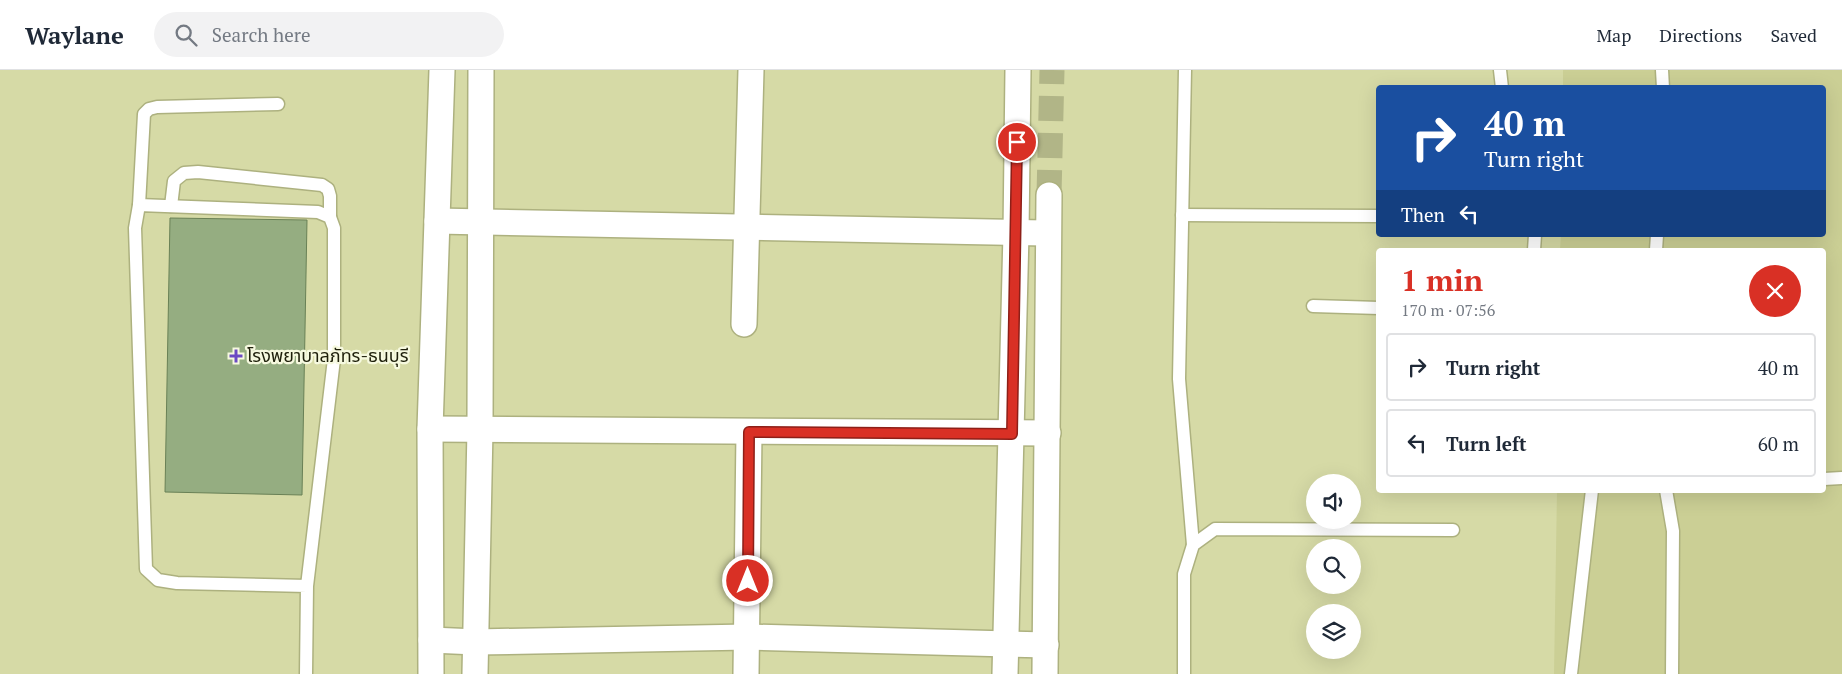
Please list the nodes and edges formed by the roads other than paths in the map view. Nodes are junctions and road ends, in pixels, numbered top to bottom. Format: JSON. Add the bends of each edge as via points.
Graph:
{"nodes":[{"id":1,"x":442,"y":70,"type":"edge"},
{"id":2,"x":481,"y":70,"type":"edge"},
{"id":3,"x":751,"y":70,"type":"edge"},
{"id":4,"x":1018,"y":70,"type":"edge"},
{"id":5,"x":1185,"y":70,"type":"edge"},
{"id":6,"x":1500,"y":70,"type":"edge"},
{"id":7,"x":1662,"y":70,"type":"edge"},
{"id":8,"x":1502,"y":85,"type":"edge"},
{"id":9,"x":1663,"y":85,"type":"edge"},
{"id":10,"x":278,"y":104,"type":"dead end"},
{"id":11,"x":1049,"y":195,"type":"tunnel mouth"},
{"id":12,"x":138,"y":205,"type":"junction"},
{"id":13,"x":171,"y":206,"type":"junction"},
{"id":14,"x":1182,"y":215,"type":"junction"},
{"id":15,"x":1376,"y":216,"type":"edge"},
{"id":16,"x":330,"y":217,"type":"junction"},
{"id":17,"x":436,"y":221,"type":"junction"},
{"id":18,"x":481,"y":222,"type":"junction"},
{"id":19,"x":748,"y":226,"type":"junction"},
{"id":20,"x":1016,"y":233,"type":"junction"},
{"id":21,"x":1048,"y":233,"type":"junction"},
{"id":22,"x":1313,"y":306,"type":"dead end"},
{"id":23,"x":1376,"y":308,"type":"edge"},
{"id":24,"x":744,"y":324,"type":"dead end"},
{"id":25,"x":430,"y":429,"type":"junction"},
{"id":26,"x":480,"y":429,"type":"junction"},
{"id":27,"x":749,"y":432,"type":"junction"},
{"id":28,"x":1048,"y":433,"type":"junction"},
{"id":29,"x":1012,"y":434,"type":"junction"},
{"id":30,"x":1842,"y":478,"type":"edge"},
{"id":31,"x":1826,"y":479,"type":"edge"},
{"id":32,"x":1592,"y":493,"type":"edge"},
{"id":33,"x":1667,"y":493,"type":"edge"},
{"id":34,"x":1454,"y":530,"type":"dead end"},
{"id":35,"x":1193,"y":545,"type":"junction"},
{"id":36,"x":307,"y":586,"type":"junction"},
{"id":37,"x":748,"y":637,"type":"junction"},
{"id":38,"x":432,"y":640,"type":"junction"},
{"id":39,"x":476,"y":642,"type":"junction"},
{"id":40,"x":1006,"y":644,"type":"junction"},
{"id":41,"x":1046,"y":645,"type":"junction"},
{"id":42,"x":306,"y":674,"type":"edge"},
{"id":43,"x":430,"y":674,"type":"edge"},
{"id":44,"x":475,"y":674,"type":"edge"},
{"id":45,"x":746,"y":674,"type":"edge"},
{"id":46,"x":1005,"y":674,"type":"edge"},
{"id":47,"x":1045,"y":674,"type":"edge"},
{"id":48,"x":1184,"y":674,"type":"edge"},
{"id":49,"x":1571,"y":674,"type":"edge"},
{"id":50,"x":1672,"y":674,"type":"edge"}],
"edges":[{"from":1,"to":17,"type":"street"},
{"from":2,"to":18,"type":"street"},
{"from":3,"to":19,"type":"street"},
{"from":4,"to":20,"type":"street"},
{"from":5,"to":14,"type":"lane"},
{"from":6,"to":8,"type":"lane"},
{"from":7,"to":9,"type":"lane"},
{"from":10,"to":12,"type":"lane","via":[[149,109],[144,114]]},
{"from":11,"to":21,"type":"street"},
{"from":12,"to":13,"type":"lane"},
{"from":12,"to":36,"type":"lane","via":[[135,228],[146,569],[158,580],[177,583]]},
{"from":13,"to":16,"type":"lane","via":[[318,212]]},
{"from":13,"to":16,"type":"lane","via":[[174,181],[184,173],[198,172],[322,185],[330,196]]},
{"from":14,"to":15,"type":"lane"},
{"from":14,"to":35,"type":"lane","via":[[1179,379]]},
{"from":16,"to":36,"type":"lane","via":[[334,228],[334,359]]},
{"from":17,"to":18,"type":"street"},
{"from":17,"to":25,"type":"street"},
{"from":18,"to":19,"type":"street"},
{"from":18,"to":26,"type":"street"},
{"from":19,"to":20,"type":"street"},
{"from":19,"to":24,"type":"street"},
{"from":20,"to":21,"type":"street"},
{"from":20,"to":29,"type":"street"},
{"from":21,"to":28,"type":"street"},
{"from":22,"to":23,"type":"lane"},
{"from":25,"to":26,"type":"street"},
{"from":25,"to":38,"type":"street"},
{"from":26,"to":27,"type":"street"},
{"from":26,"to":39,"type":"street"},
{"from":27,"to":29,"type":"street"},
{"from":27,"to":37,"type":"street"},
{"from":28,"to":29,"type":"street"},
{"from":28,"to":41,"type":"street"},
{"from":29,"to":40,"type":"street"},
{"from":30,"to":31,"type":"lane"},
{"from":32,"to":49,"type":"lane"},
{"from":33,"to":50,"type":"lane","via":[[1673,531]]},
{"from":34,"to":35,"type":"lane","via":[[1215,529]]},
{"from":35,"to":48,"type":"lane","via":[[1184,574]]},
{"from":36,"to":42,"type":"lane"},
{"from":37,"to":39,"type":"street"},
{"from":37,"to":40,"type":"street"},
{"from":37,"to":45,"type":"street"},
{"from":38,"to":39,"type":"street"},
{"from":38,"to":43,"type":"street"},
{"from":39,"to":44,"type":"street"},
{"from":40,"to":41,"type":"street"},
{"from":40,"to":46,"type":"street"},
{"from":41,"to":47,"type":"street"}]}
